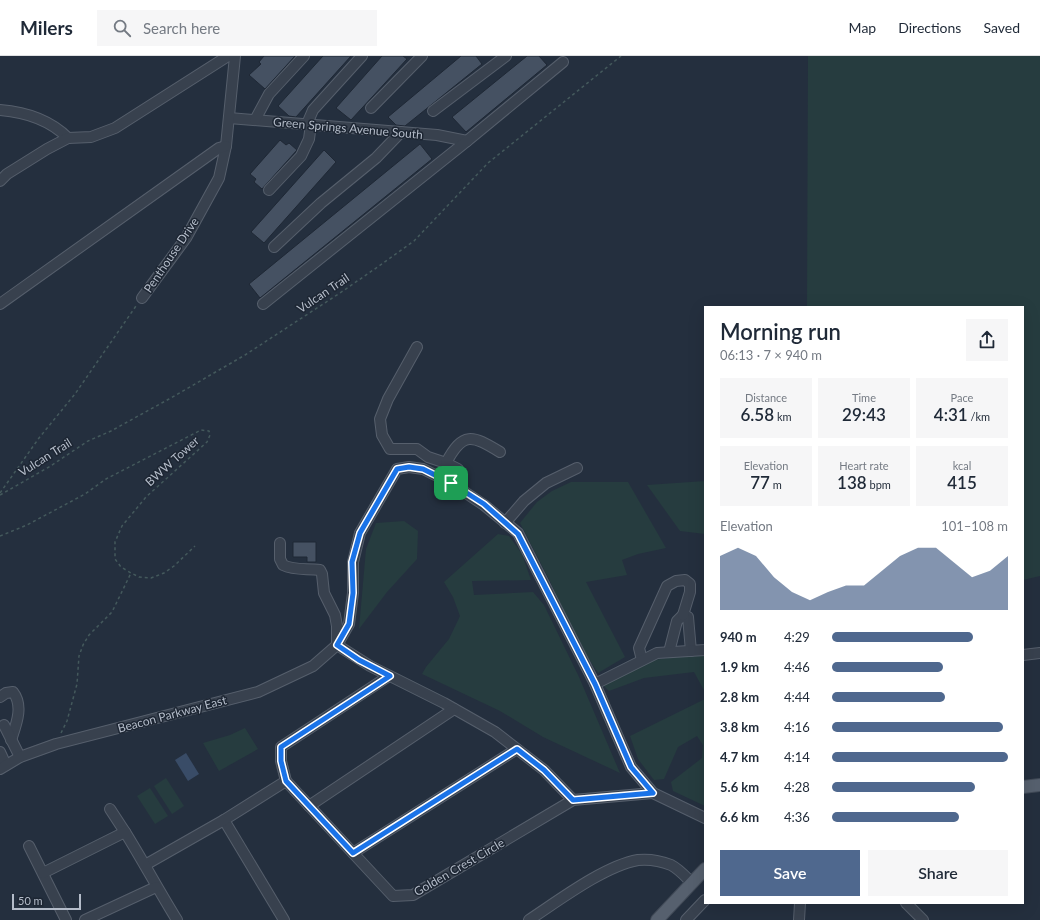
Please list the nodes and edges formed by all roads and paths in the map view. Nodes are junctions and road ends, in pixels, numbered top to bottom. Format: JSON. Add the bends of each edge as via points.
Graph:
{"nodes":[{"id":1,"x":228,"y":56,"type":"edge"},
{"id":2,"x":235,"y":56,"type":"edge"},
{"id":3,"x":304,"y":56,"type":"edge"},
{"id":4,"x":362,"y":56,"type":"edge"},
{"id":5,"x":422,"y":56,"type":"edge"},
{"id":6,"x":506,"y":56,"type":"edge"},
{"id":7,"x":620,"y":56,"type":"edge"},
{"id":8,"x":563,"y":62,"type":"dead end"},
{"id":9,"x":371,"y":108,"type":"dead end"},
{"id":10,"x":0,"y":110,"type":"edge"},
{"id":11,"x":433,"y":111,"type":"dead end"},
{"id":12,"x":229,"y":118,"type":"junction"},
{"id":13,"x":255,"y":120,"type":"junction"},
{"id":14,"x":309,"y":124,"type":"junction"},
{"id":15,"x":401,"y":132,"type":"junction"},
{"id":16,"x":68,"y":138,"type":"junction"},
{"id":17,"x":467,"y":141,"type":"junction"},
{"id":18,"x":226,"y":146,"type":"junction"},
{"id":19,"x":0,"y":181,"type":"edge"},
{"id":20,"x":269,"y":190,"type":"dead end"},
{"id":21,"x":274,"y":246,"type":"dead end"},
{"id":22,"x":142,"y":298,"type":"joint"},
{"id":23,"x":0,"y":304,"type":"edge"},
{"id":24,"x":263,"y":304,"type":"dead end"},
{"id":25,"x":417,"y":347,"type":"dead end"},
{"id":26,"x":500,"y":452,"type":"dead end"},
{"id":27,"x":446,"y":463,"type":"junction"},
{"id":28,"x":577,"y":468,"type":"dead end"},
{"id":29,"x":451,"y":483,"type":"junction"},
{"id":30,"x":0,"y":494,"type":"edge"},
{"id":31,"x":505,"y":523,"type":"junction"},
{"id":32,"x":0,"y":536,"type":"edge"},
{"id":33,"x":280,"y":543,"type":"dead end"},
{"id":34,"x":195,"y":546,"type":"dead end"},
{"id":35,"x":132,"y":573,"type":"junction"},
{"id":36,"x":683,"y":615,"type":"junction"},
{"id":37,"x":337,"y":645,"type":"junction"},
{"id":38,"x":704,"y":650,"type":"edge"},
{"id":39,"x":691,"y":651,"type":"junction"},
{"id":40,"x":669,"y":652,"type":"junction"},
{"id":41,"x":1040,"y":653,"type":"edge"},
{"id":42,"x":1024,"y":655,"type":"edge"},
{"id":43,"x":642,"y":660,"type":"junction"},
{"id":44,"x":390,"y":676,"type":"junction"},
{"id":45,"x":595,"y":684,"type":"junction"},
{"id":46,"x":0,"y":697,"type":"edge"},
{"id":47,"x":454,"y":709,"type":"junction"},
{"id":48,"x":18,"y":714,"type":"junction"},
{"id":49,"x":2,"y":726,"type":"edge"},
{"id":50,"x":12,"y":740,"type":"junction"},
{"id":51,"x":56,"y":744,"type":"junction"},
{"id":52,"x":517,"y":749,"type":"junction"},
{"id":53,"x":0,"y":752,"type":"edge"},
{"id":54,"x":20,"y":758,"type":"junction"},
{"id":55,"x":3,"y":767,"type":"edge"},
{"id":56,"x":286,"y":781,"type":"junction"},
{"id":57,"x":1040,"y":785,"type":"edge"},
{"id":58,"x":1024,"y":787,"type":"edge"},
{"id":59,"x":653,"y":793,"type":"junction"},
{"id":60,"x":573,"y":800,"type":"junction"},
{"id":61,"x":309,"y":806,"type":"junction"},
{"id":62,"x":110,"y":809,"type":"dead end"},
{"id":63,"x":704,"y":818,"type":"edge"},
{"id":64,"x":224,"y":820,"type":"junction"},
{"id":65,"x":125,"y":832,"type":"junction"},
{"id":66,"x":29,"y":846,"type":"dead end"},
{"id":67,"x":353,"y":853,"type":"junction"},
{"id":68,"x":145,"y":865,"type":"junction"},
{"id":69,"x":704,"y":870,"type":"edge"},
{"id":70,"x":43,"y":873,"type":"junction"},
{"id":71,"x":692,"y":883,"type":"junction"},
{"id":72,"x":156,"y":887,"type":"junction"},
{"id":73,"x":704,"y":901,"type":"edge"},
{"id":74,"x":800,"y":904,"type":"edge"},
{"id":75,"x":907,"y":904,"type":"edge"},
{"id":76,"x":66,"y":920,"type":"edge"},
{"id":77,"x":85,"y":920,"type":"edge"},
{"id":78,"x":177,"y":920,"type":"edge"},
{"id":79,"x":284,"y":920,"type":"edge"},
{"id":80,"x":529,"y":920,"type":"edge"},
{"id":81,"x":657,"y":920,"type":"edge"},
{"id":82,"x":686,"y":920,"type":"edge"},
{"id":83,"x":799,"y":920,"type":"edge"},
{"id":84,"x":923,"y":920,"type":"edge"}],
"edges":[{"from":1,"to":16,"type":"street","via":[[115,128],[91,136]]},
{"from":2,"to":12,"type":"street","name":"Penthouse Drive"},
{"from":3,"to":13,"type":"street","via":[[269,94]]},
{"from":4,"to":14,"type":"street","via":[[313,110]]},
{"from":5,"to":9,"type":"street"},
{"from":6,"to":11,"type":"street"},
{"from":7,"to":30,"type":"path","name":"Vulcan Trail","via":[[488,163],[414,242],[245,355],[112,431],[88,441],[49,467]]},
{"from":8,"to":17,"type":"street"},
{"from":10,"to":16,"type":"street","via":[[13,111],[42,120],[60,130]]},
{"from":12,"to":13,"type":"street","name":"Green Springs Avenue South"},
{"from":12,"to":18,"type":"street","name":"Penthouse Drive"},
{"from":13,"to":14,"type":"street","name":"Green Springs Avenue South"},
{"from":14,"to":15,"type":"street","name":"Green Springs Avenue South"},
{"from":14,"to":20,"type":"street","via":[[310,139],[301,156]]},
{"from":15,"to":17,"type":"street","name":"Green Springs Avenue South"},
{"from":15,"to":21,"type":"street","via":[[376,158]]},
{"from":16,"to":19,"type":"street"},
{"from":17,"to":24,"type":"street"},
{"from":18,"to":22,"type":"street","name":"Penthouse Drive","via":[[216,184],[186,238]]},
{"from":18,"to":23,"type":"street","via":[[219,148]]},
{"from":22,"to":30,"type":"path","via":[[75,394],[39,438]]},
{"from":25,"to":27,"type":"street","via":[[388,399],[380,419],[382,435],[390,449],[417,449],[428,457]]},
{"from":26,"to":27,"type":"street","via":[[483,442],[468,439],[453,449]]},
{"from":27,"to":29,"type":"street","via":[[458,469]]},
{"from":28,"to":31,"type":"street","via":[[546,483],[524,501]]},
{"from":29,"to":31,"type":"street","via":[[484,504]]},
{"from":29,"to":37,"type":"street","name":"Beacon Parkway East","via":[[423,469],[397,469],[360,533],[352,562],[353,593],[349,624]]},
{"from":31,"to":45,"type":"street","via":[[518,534]]},
{"from":32,"to":35,"type":"path","name":"BWW Tower","via":[[28,525],[106,479],[201,430],[209,431],[207,442],[146,497],[122,526],[115,542],[115,559],[121,567]]},
{"from":33,"to":37,"type":"street","via":[[280,559],[283,565],[289,568],[320,570],[324,593],[335,615]]},
{"from":34,"to":35,"type":"path","name":"BWW Tower","via":[[164,573],[151,578],[138,577]]},
{"from":35,"to":51,"type":"path","via":[[112,612],[89,635],[83,645],[79,656],[77,684],[67,721]]},
{"from":36,"to":39,"type":"street","via":[[688,618]]},
{"from":36,"to":40,"type":"street","via":[[677,620]]},
{"from":36,"to":43,"type":"street","via":[[690,592],[690,584],[685,580],[667,586],[639,648]]},
{"from":37,"to":44,"type":"street"},
{"from":37,"to":51,"type":"street","name":"Beacon Parkway East","via":[[313,666],[258,692]]},
{"from":38,"to":39,"type":"street"},
{"from":39,"to":40,"type":"street"},
{"from":40,"to":43,"type":"street","via":[[657,652]]},
{"from":41,"to":42,"type":"street"},
{"from":43,"to":45,"type":"street"},
{"from":44,"to":47,"type":"street"},
{"from":44,"to":56,"type":"street","name":"Golden Crest Circle","via":[[281,747],[281,761]]},
{"from":45,"to":59,"type":"street","via":[[631,767]]},
{"from":46,"to":48,"type":"street","via":[[13,692],[19,704]]},
{"from":47,"to":52,"type":"street","via":[[495,732]]},
{"from":47,"to":61,"type":"street"},
{"from":48,"to":49,"type":"street"},
{"from":48,"to":50,"type":"street"},
{"from":49,"to":50,"type":"street"},
{"from":50,"to":54,"type":"street"},
{"from":51,"to":54,"type":"street","name":"Beacon Parkway East"},
{"from":52,"to":60,"type":"street","via":[[544,770]]},
{"from":52,"to":67,"type":"street"},
{"from":53,"to":55,"type":"street"},
{"from":54,"to":55,"type":"street","name":"Beacon Parkway East"},
{"from":56,"to":61,"type":"street","name":"Golden Crest Circle"},
{"from":56,"to":64,"type":"street"},
{"from":57,"to":58,"type":"main road"},
{"from":59,"to":60,"type":"street","name":"Golden Crest Circle"},
{"from":59,"to":63,"type":"street"},
{"from":60,"to":67,"type":"street","name":"Golden Crest Circle","via":[[413,895],[393,896]]},
{"from":61,"to":67,"type":"street","name":"Golden Crest Circle"},
{"from":62,"to":65,"type":"street"},
{"from":64,"to":68,"type":"street"},
{"from":64,"to":79,"type":"street"},
{"from":65,"to":68,"type":"street"},
{"from":65,"to":70,"type":"street"},
{"from":66,"to":70,"type":"street"},
{"from":68,"to":72,"type":"street"},
{"from":69,"to":71,"type":"main road"},
{"from":70,"to":76,"type":"street"},
{"from":71,"to":80,"type":"street","via":[[673,866],[657,861],[638,860],[593,879]]},
{"from":71,"to":81,"type":"main road"},
{"from":72,"to":77,"type":"street"},
{"from":72,"to":78,"type":"street"},
{"from":73,"to":82,"type":"street"},
{"from":74,"to":83,"type":"street"},
{"from":75,"to":84,"type":"street"}]}
